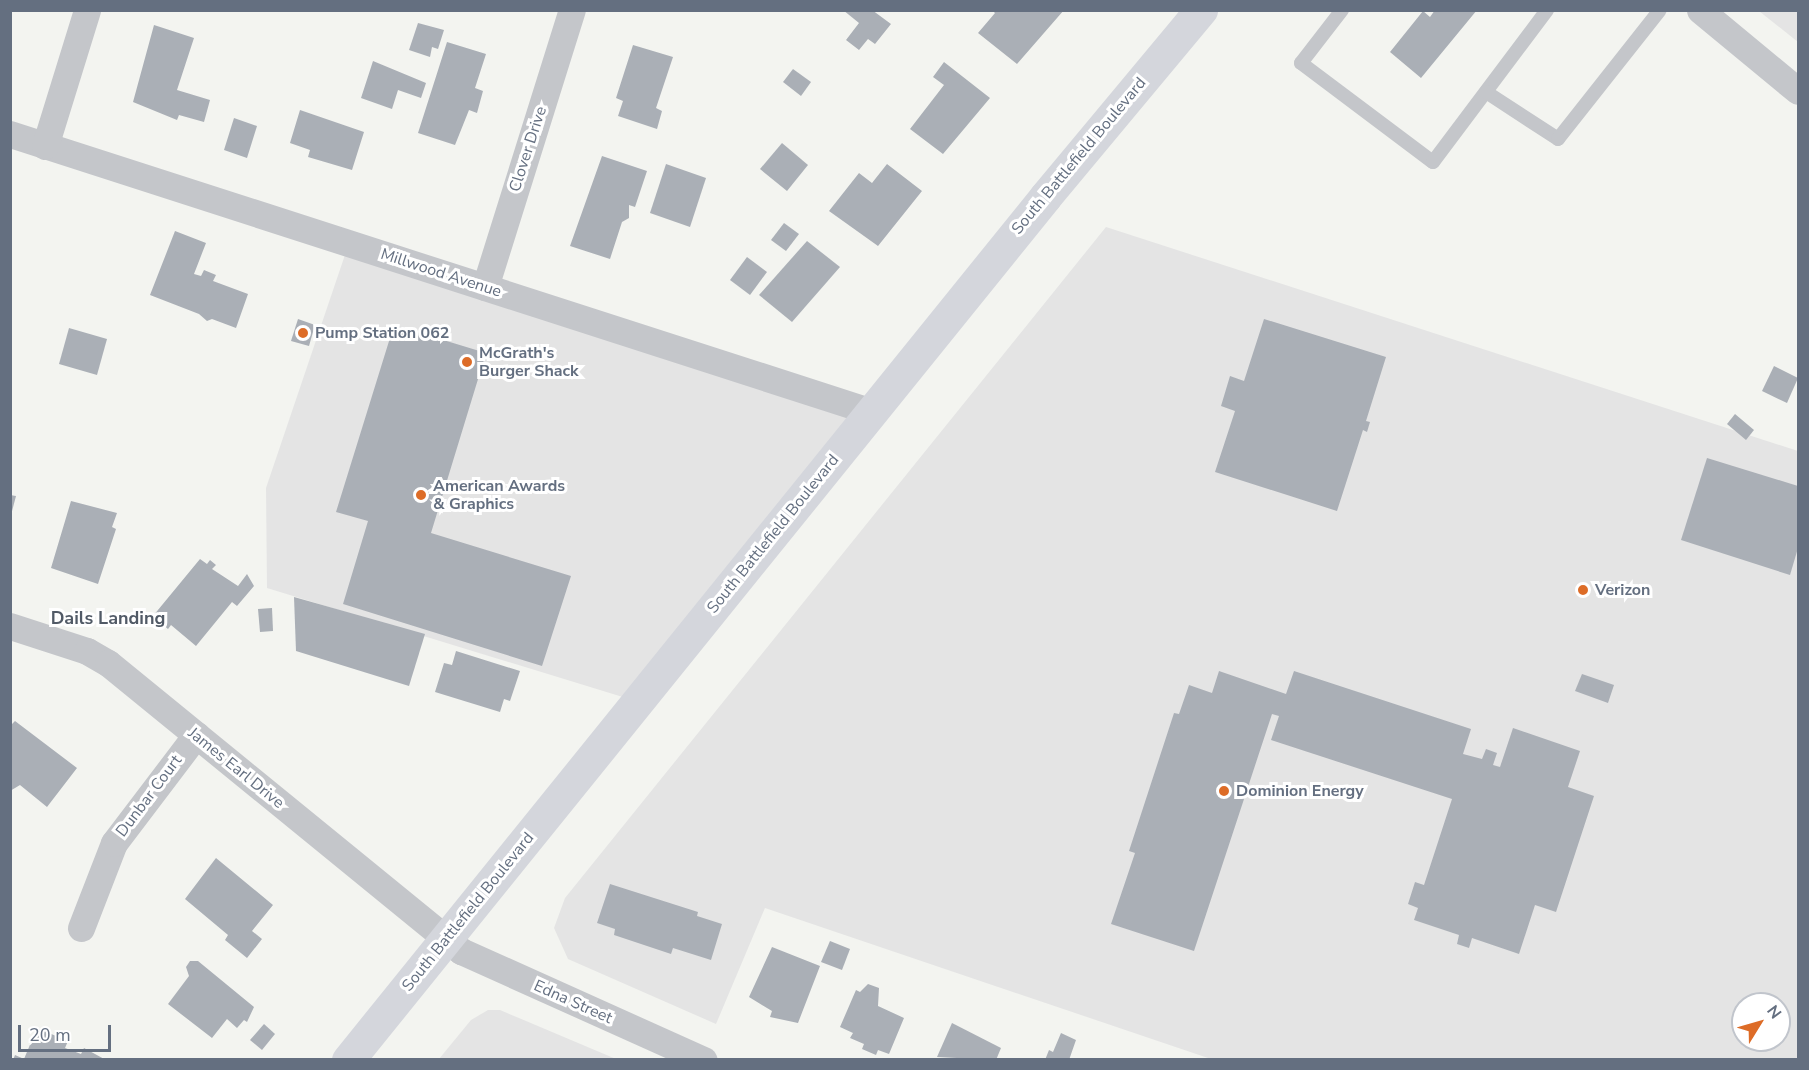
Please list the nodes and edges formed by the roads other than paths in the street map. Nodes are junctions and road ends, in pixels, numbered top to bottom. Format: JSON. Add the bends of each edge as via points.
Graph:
{"nodes":[{"id":1,"x":87,"y":10,"type":"edge"},
{"id":2,"x":572,"y":10,"type":"edge"},
{"id":3,"x":1201,"y":10,"type":"edge"},
{"id":4,"x":1342,"y":10,"type":"edge"},
{"id":5,"x":1547,"y":10,"type":"edge"},
{"id":6,"x":1660,"y":10,"type":"edge"},
{"id":7,"x":1700,"y":10,"type":"edge"},
{"id":8,"x":1798,"y":91,"type":"edge"},
{"id":9,"x":1486,"y":92,"type":"junction"},
{"id":10,"x":10,"y":134,"type":"edge"},
{"id":11,"x":45,"y":146,"type":"junction"},
{"id":12,"x":485,"y":287,"type":"junction"},
{"id":13,"x":872,"y":412,"type":"junction"},
{"id":14,"x":10,"y":626,"type":"edge"},
{"id":15,"x":196,"y":735,"type":"junction"},
{"id":16,"x":81,"y":928,"type":"dead end"},
{"id":17,"x":446,"y":938,"type":"junction"},
{"id":18,"x":348,"y":1059,"type":"edge"},
{"id":19,"x":704,"y":1059,"type":"edge"}],
"edges":[{"from":1,"to":11,"type":"street"},
{"from":2,"to":12,"type":"street","name":"Clover Drive"},
{"from":3,"to":13,"type":"main road","name":"South Battlefield Boulevard"},
{"from":4,"to":9,"type":"lane","via":[[1301,63],[1433,162]]},
{"from":5,"to":9,"type":"lane"},
{"from":6,"to":9,"type":"lane","via":[[1558,139]]},
{"from":7,"to":8,"type":"street"},
{"from":10,"to":11,"type":"street","name":"Millwood Avenue"},
{"from":11,"to":12,"type":"street","name":"Millwood Avenue"},
{"from":12,"to":13,"type":"street","name":"Millwood Avenue"},
{"from":13,"to":17,"type":"main road","name":"South Battlefield Boulevard"},
{"from":14,"to":15,"type":"street","name":"James Earl Drive","via":[[101,659]]},
{"from":15,"to":16,"type":"street","name":"Dunbar Court","via":[[114,843]]},
{"from":15,"to":17,"type":"street","name":"James Earl Drive"},
{"from":17,"to":18,"type":"main road","name":"South Battlefield Boulevard"},
{"from":17,"to":19,"type":"street","name":"Edna Street","via":[[477,960]]}]}
